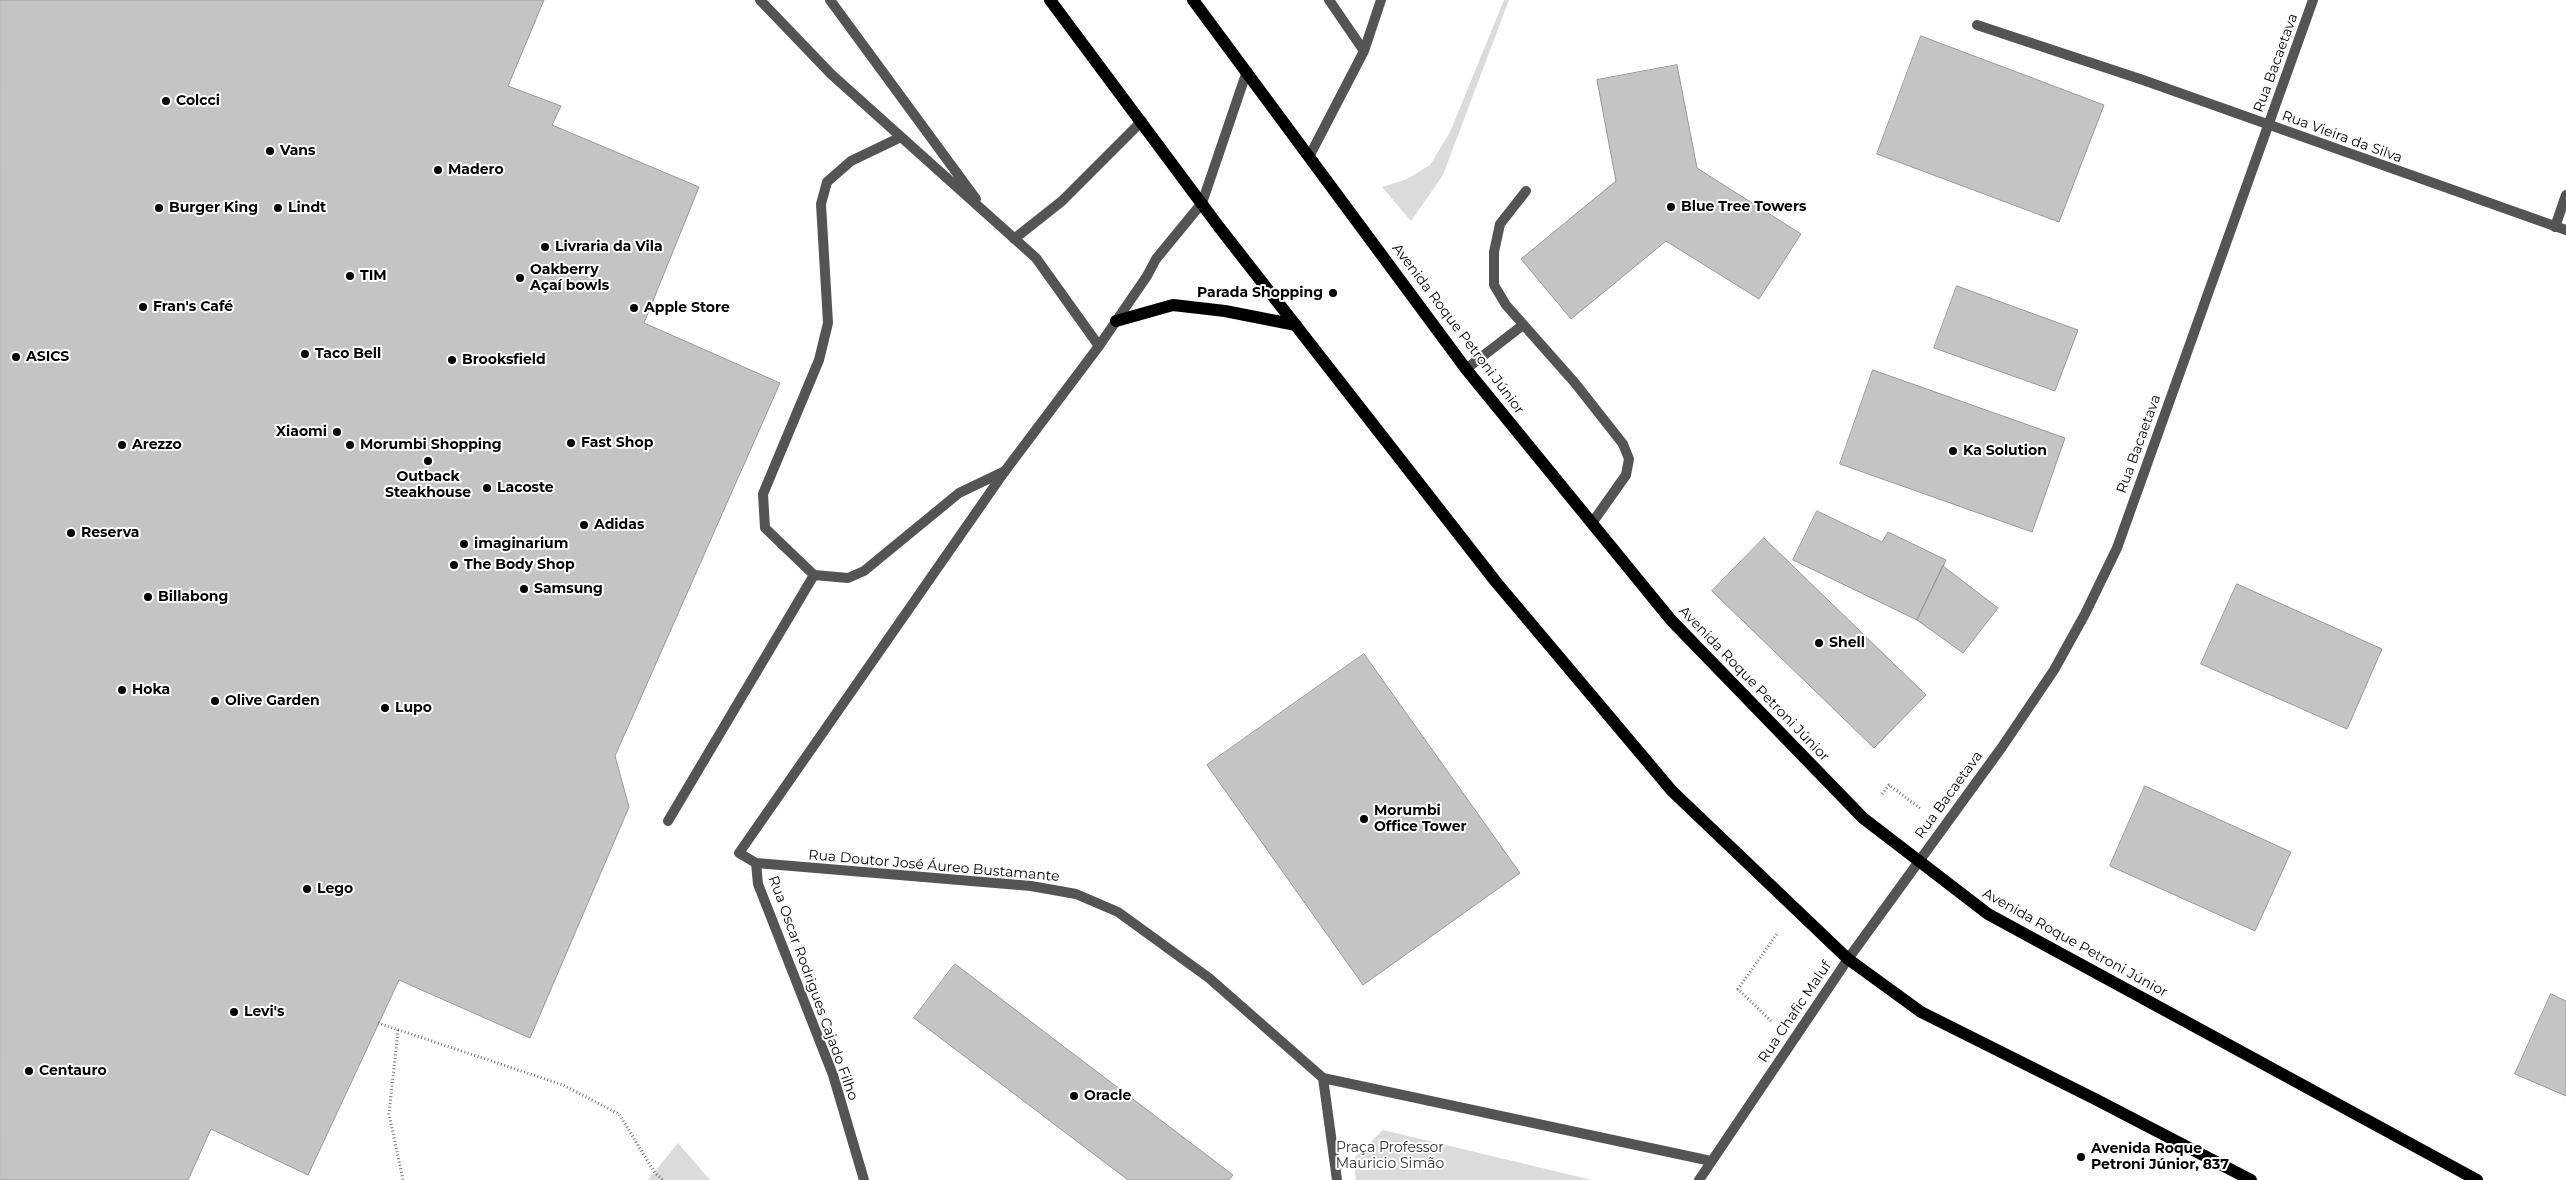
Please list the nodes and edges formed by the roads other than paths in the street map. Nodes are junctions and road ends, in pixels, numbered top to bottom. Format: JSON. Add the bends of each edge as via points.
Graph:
{"nodes":[{"id":1,"x":760,"y":0,"type":"edge"},
{"id":2,"x":830,"y":0,"type":"edge"},
{"id":3,"x":1050,"y":0,"type":"edge"},
{"id":4,"x":1194,"y":0,"type":"edge"},
{"id":5,"x":1329,"y":0,"type":"edge"},
{"id":6,"x":1381,"y":0,"type":"edge"},
{"id":7,"x":2313,"y":0,"type":"edge"},
{"id":8,"x":1977,"y":25,"type":"dead end"},
{"id":9,"x":1364,"y":51,"type":"junction"},
{"id":10,"x":1247,"y":71,"type":"junction"},
{"id":11,"x":1142,"y":121,"type":"junction"},
{"id":12,"x":2268,"y":125,"type":"junction"},
{"id":13,"x":901,"y":137,"type":"junction"},
{"id":14,"x":1310,"y":155,"type":"junction"},
{"id":15,"x":1526,"y":191,"type":"dead end"},
{"id":16,"x":2566,"y":196,"type":"edge"},
{"id":17,"x":1202,"y":203,"type":"junction"},
{"id":18,"x":988,"y":216,"type":"junction"},
{"id":19,"x":2555,"y":227,"type":"junction"},
{"id":20,"x":2566,"y":230,"type":"edge"},
{"id":21,"x":1014,"y":239,"type":"junction"},
{"id":22,"x":1116,"y":321,"type":"junction"},
{"id":23,"x":1296,"y":326,"type":"junction"},
{"id":24,"x":1523,"y":326,"type":"junction"},
{"id":25,"x":1099,"y":346,"type":"junction"},
{"id":26,"x":1466,"y":369,"type":"junction"},
{"id":27,"x":1005,"y":471,"type":"junction"},
{"id":28,"x":1592,"y":523,"type":"junction"},
{"id":29,"x":814,"y":575,"type":"junction"},
{"id":30,"x":668,"y":821,"type":"dead end"},
{"id":31,"x":1918,"y":861,"type":"junction"},
{"id":32,"x":756,"y":863,"type":"junction"},
{"id":33,"x":1848,"y":958,"type":"junction"},
{"id":34,"x":1323,"y":1078,"type":"junction"},
{"id":35,"x":1711,"y":1161,"type":"junction"},
{"id":36,"x":864,"y":1180,"type":"edge"},
{"id":37,"x":1337,"y":1180,"type":"edge"},
{"id":38,"x":1699,"y":1180,"type":"edge"},
{"id":39,"x":2251,"y":1180,"type":"edge"},
{"id":40,"x":2477,"y":1180,"type":"edge"}],
"edges":[{"from":1,"to":13,"type":"street","via":[[831,74]]},
{"from":2,"to":18,"type":"street"},
{"from":3,"to":11,"type":"main road"},
{"from":4,"to":10,"type":"main road","name":"Avenida Roque Petroni Júnior"},
{"from":5,"to":9,"type":"street"},
{"from":6,"to":9,"type":"street"},
{"from":7,"to":12,"type":"street","name":"Rua Bacaetava"},
{"from":8,"to":12,"type":"street","name":"Rua Vieira da Silva"},
{"from":9,"to":14,"type":"street"},
{"from":10,"to":14,"type":"main road","name":"Avenida Roque Petroni Júnior"},
{"from":10,"to":17,"type":"street"},
{"from":11,"to":17,"type":"main road"},
{"from":11,"to":21,"type":"street","via":[[1062,201]]},
{"from":12,"to":19,"type":"street","name":"Rua Vieira da Silva"},
{"from":12,"to":31,"type":"street","name":"Rua Bacaetava","via":[[2117,548],[2054,670]]},
{"from":13,"to":18,"type":"street"},
{"from":13,"to":29,"type":"street","via":[[851,160],[827,182],[821,204],[828,323],[819,360],[763,494],[764,528]]},
{"from":14,"to":26,"type":"main road","name":"Avenida Roque Petroni Júnior"},
{"from":15,"to":24,"type":"street","via":[[1500,224],[1494,252],[1494,285]]},
{"from":16,"to":19,"type":"street"},
{"from":17,"to":22,"type":"street","via":[[1156,259]]},
{"from":17,"to":23,"type":"main road"},
{"from":18,"to":21,"type":"street"},
{"from":19,"to":20,"type":"street","name":"Rua Vieira da Silva"},
{"from":21,"to":25,"type":"street","via":[[1036,258]]},
{"from":22,"to":23,"type":"main road","via":[[1173,305],[1224,311]]},
{"from":22,"to":25,"type":"street"},
{"from":23,"to":33,"type":"main road","via":[[1496,582],[1672,791]]},
{"from":24,"to":26,"type":"street"},
{"from":24,"to":28,"type":"street","via":[[1623,444],[1629,459],[1626,475]]},
{"from":25,"to":27,"type":"street"},
{"from":26,"to":28,"type":"main road","name":"Avenida Roque Petroni Júnior"},
{"from":27,"to":29,"type":"street","via":[[959,493],[864,571],[848,578]]},
{"from":27,"to":32,"type":"street","name":"Rua Doutor José Áureo Bustamante","via":[[739,853]]},
{"from":28,"to":31,"type":"main road","name":"Avenida Roque Petroni Júnior","via":[[1671,620],[1863,818]]},
{"from":29,"to":30,"type":"street"},
{"from":31,"to":33,"type":"street","name":"Rua Chafic Maluf"},
{"from":31,"to":40,"type":"main road","name":"Avenida Roque Petroni Júnior","via":[[1988,914]]},
{"from":32,"to":34,"type":"street","name":"Rua Doutor José Áureo Bustamante","via":[[1031,886],[1076,894],[1118,912],[1210,978]]},
{"from":32,"to":36,"type":"street","name":"Rua Oscar Rodrigues Cajado Filho","via":[[758,884],[833,1075]]},
{"from":33,"to":35,"type":"street","name":"Rua Chafic Maluf"},
{"from":33,"to":39,"type":"main road","via":[[1921,1012]]},
{"from":34,"to":35,"type":"street"},
{"from":34,"to":37,"type":"street"},
{"from":35,"to":38,"type":"street","name":"Rua Chafic Maluf"}]}
